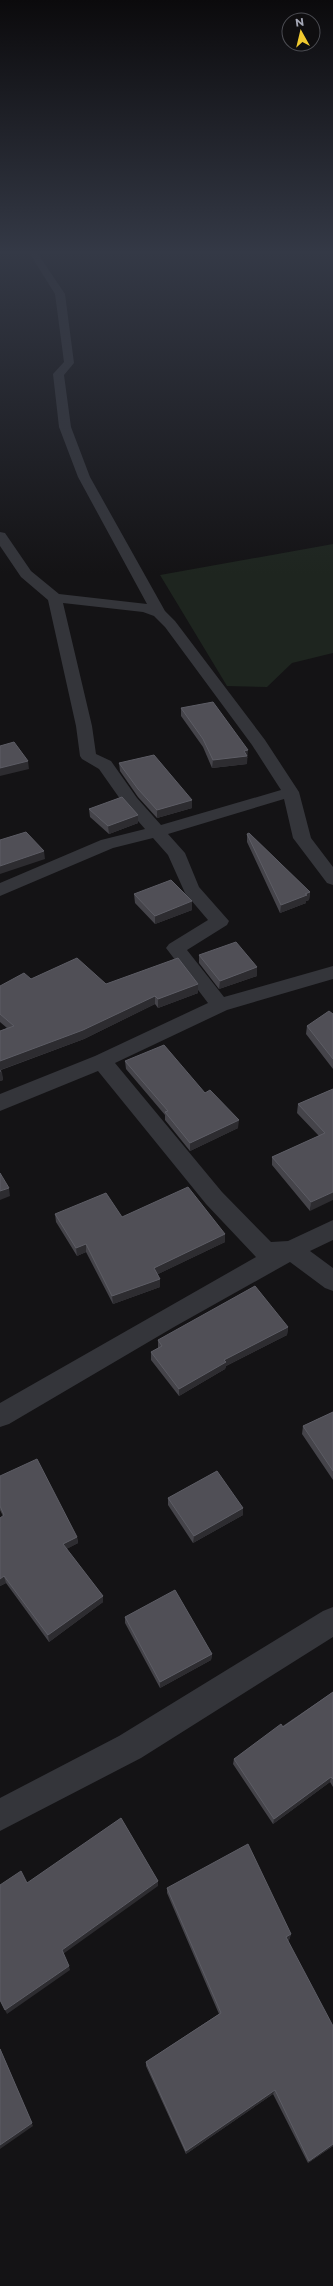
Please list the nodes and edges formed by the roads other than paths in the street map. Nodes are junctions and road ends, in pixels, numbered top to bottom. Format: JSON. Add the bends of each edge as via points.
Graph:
{"nodes":[{"id":1,"x":69,"y":361,"type":"edge"},
{"id":2,"x":0,"y":536,"type":"edge"},
{"id":3,"x":55,"y":598,"type":"junction"},
{"id":4,"x":159,"y":613,"type":"junction"},
{"id":5,"x":291,"y":792,"type":"junction"},
{"id":6,"x":157,"y":831,"type":"junction"},
{"id":7,"x":333,"y":879,"type":"edge"},
{"id":8,"x":0,"y":890,"type":"edge"},
{"id":9,"x":333,"y":972,"type":"edge"},
{"id":10,"x":220,"y":1005,"type":"junction"},
{"id":11,"x":102,"y":1061,"type":"junction"},
{"id":12,"x":0,"y":1103,"type":"edge"},
{"id":13,"x":333,"y":1229,"type":"edge"},
{"id":14,"x":291,"y":1250,"type":"junction"},
{"id":15,"x":333,"y":1281,"type":"edge"},
{"id":16,"x":0,"y":1416,"type":"edge"},
{"id":17,"x":333,"y":1621,"type":"edge"},
{"id":18,"x":0,"y":1815,"type":"edge"}],
"edges":[{"from":1,"to":4,"type":"street","via":[[58,374],[65,427],[84,478]]},
{"from":2,"to":3,"type":"street","via":[[21,568]]},
{"from":3,"to":4,"type":"street","via":[[144,608]]},
{"from":3,"to":6,"type":"street","via":[[84,726],[88,756],[104,765],[130,802]]},
{"from":4,"to":5,"type":"street","via":[[228,700]]},
{"from":5,"to":6,"type":"street"},
{"from":5,"to":7,"type":"street","via":[[302,838]]},
{"from":6,"to":8,"type":"street","via":[[107,844]]},
{"from":6,"to":10,"type":"street","via":[[176,853],[191,889],[220,921],[176,948]]},
{"from":9,"to":10,"type":"street"},
{"from":10,"to":11,"type":"street"},
{"from":11,"to":12,"type":"street"},
{"from":11,"to":14,"type":"street","via":[[214,1198],[266,1252]]},
{"from":13,"to":14,"type":"street"},
{"from":14,"to":15,"type":"street"},
{"from":14,"to":16,"type":"street"},
{"from":17,"to":18,"type":"street","via":[[130,1747]]}]}
